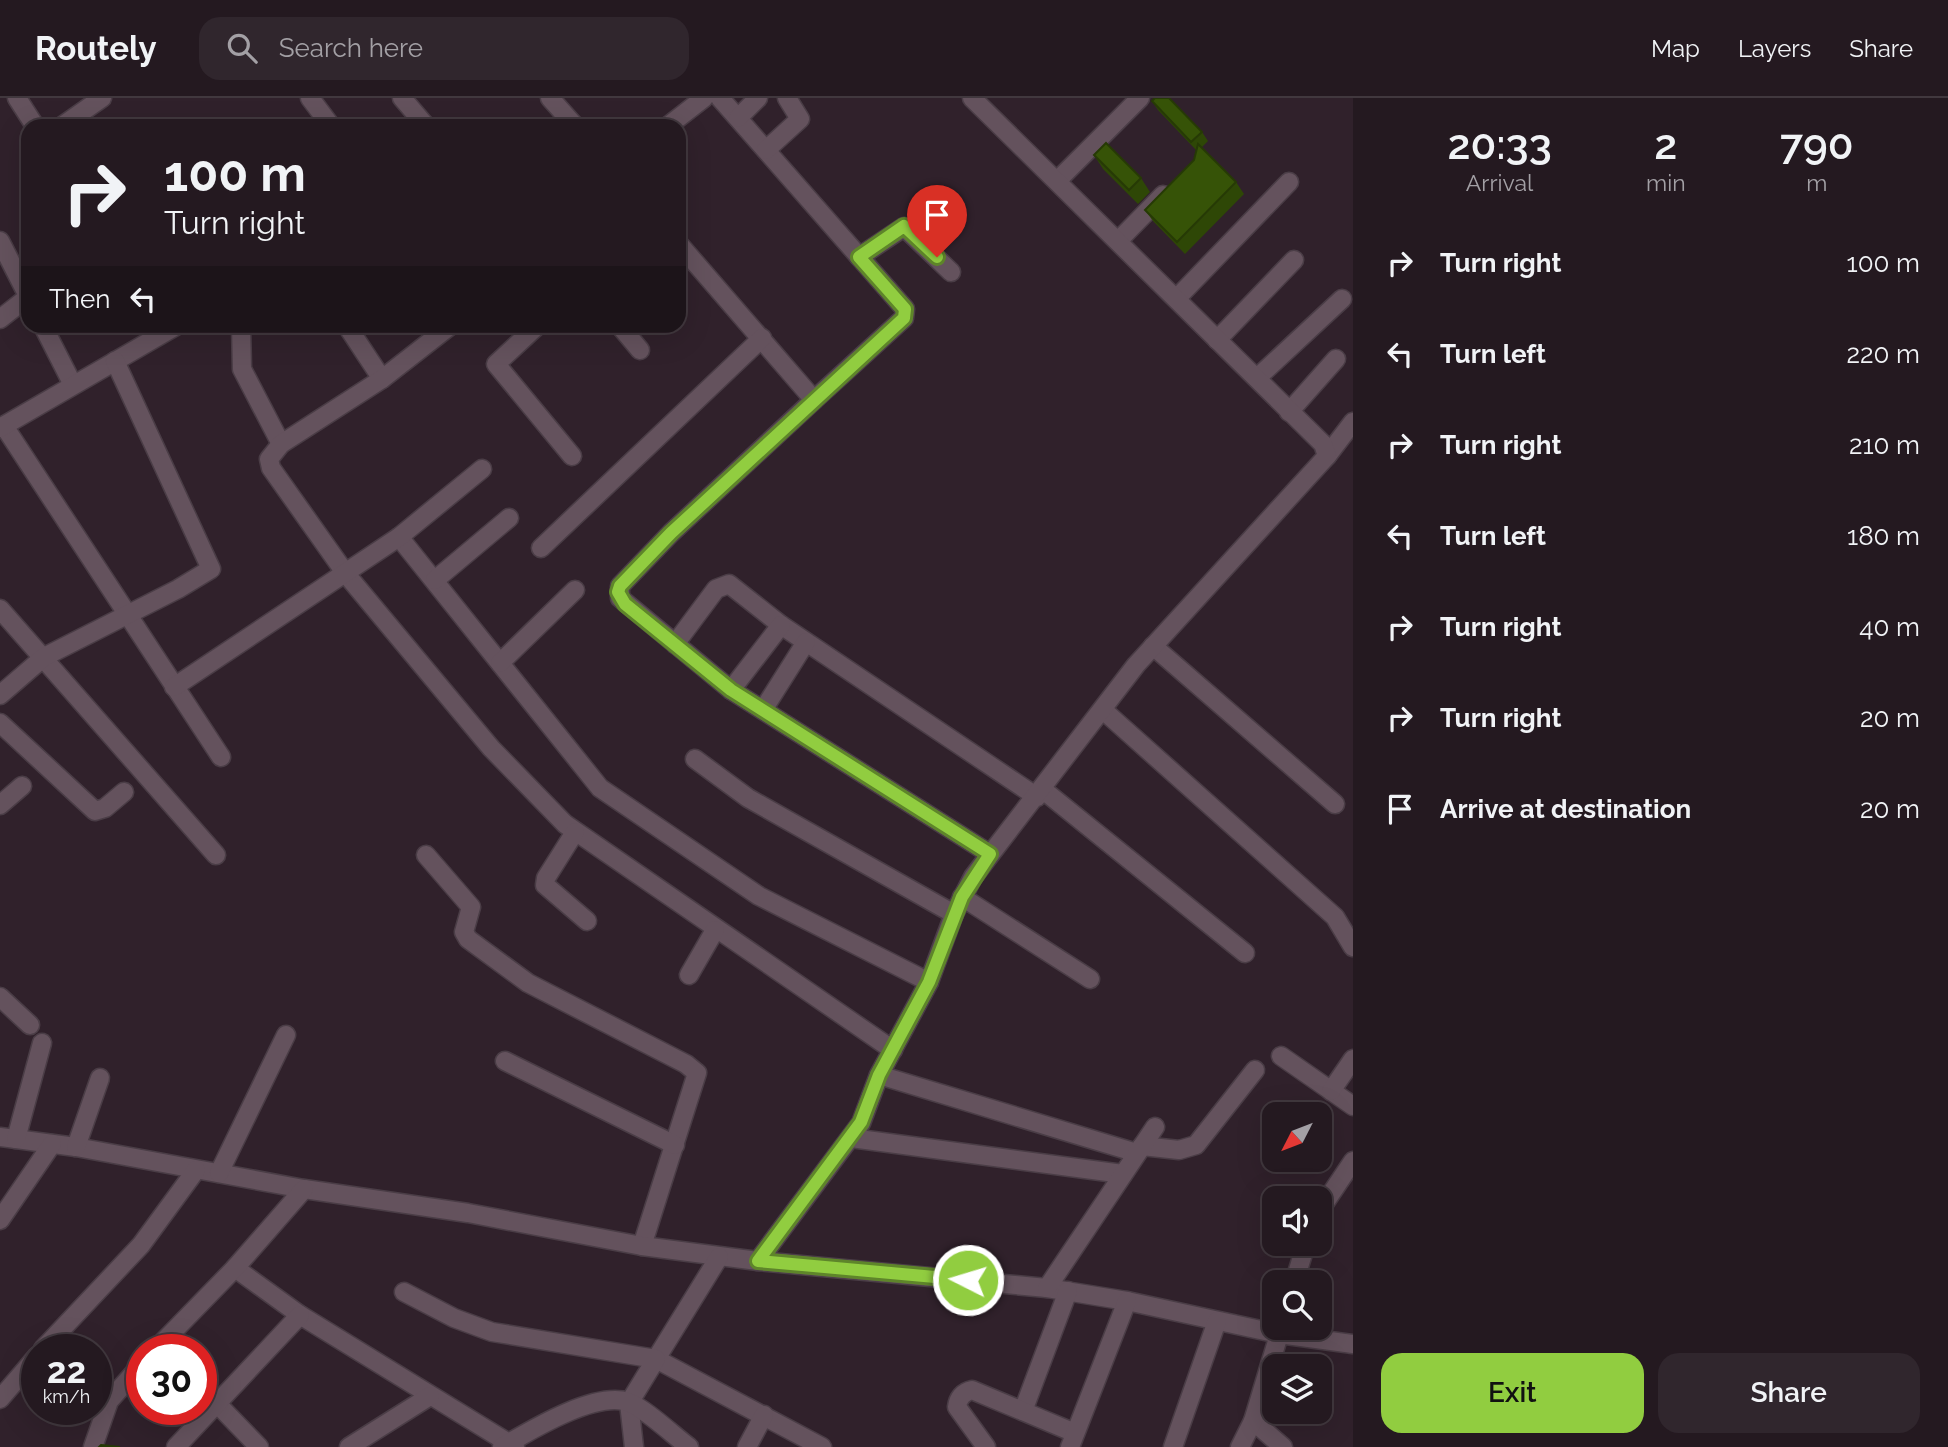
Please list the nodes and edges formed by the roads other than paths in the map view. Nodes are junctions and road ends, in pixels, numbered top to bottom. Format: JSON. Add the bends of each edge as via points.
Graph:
{"nodes":[{"id":1,"x":17,"y":98,"type":"edge"},
{"id":2,"x":310,"y":98,"type":"edge"},
{"id":3,"x":402,"y":98,"type":"edge"},
{"id":4,"x":550,"y":98,"type":"edge"},
{"id":5,"x":704,"y":98,"type":"edge"},
{"id":6,"x":720,"y":98,"type":"edge"},
{"id":7,"x":758,"y":98,"type":"edge"},
{"id":8,"x":787,"y":98,"type":"edge"},
{"id":9,"x":972,"y":98,"type":"edge"},
{"id":10,"x":1140,"y":98,"type":"edge"},
{"id":11,"x":98,"y":99,"type":"edge"},
{"id":12,"x":738,"y":118,"type":"junction"},
{"id":13,"x":30,"y":119,"type":"edge"},
{"id":14,"x":71,"y":119,"type":"edge"},
{"id":15,"x":326,"y":119,"type":"edge"},
{"id":16,"x":420,"y":119,"type":"edge"},
{"id":17,"x":569,"y":119,"type":"edge"},
{"id":18,"x":677,"y":119,"type":"edge"},
{"id":19,"x":766,"y":150,"type":"junction"},
{"id":20,"x":1058,"y":180,"type":"junction"},
{"id":21,"x":1175,"y":182,"type":"edge"},
{"id":22,"x":1289,"y":182,"type":"dead end"},
{"id":23,"x":1119,"y":240,"type":"junction"},
{"id":24,"x":0,"y":241,"type":"edge"},
{"id":25,"x":686,"y":252,"type":"edge"},
{"id":26,"x":859,"y":257,"type":"junction"},
{"id":27,"x":1294,"y":260,"type":"dead end"},
{"id":28,"x":6,"y":271,"type":"edge"},
{"id":29,"x":951,"y":272,"type":"dead end"},
{"id":30,"x":21,"y":289,"type":"edge"},
{"id":31,"x":1177,"y":298,"type":"junction"},
{"id":32,"x":1342,"y":299,"type":"dead end"},
{"id":33,"x":21,"y":302,"type":"edge"},
{"id":34,"x":0,"y":319,"type":"edge"},
{"id":35,"x":47,"y":333,"type":"edge"},
{"id":36,"x":151,"y":333,"type":"edge"},
{"id":37,"x":242,"y":333,"type":"edge"},
{"id":38,"x":352,"y":333,"type":"edge"},
{"id":39,"x":441,"y":333,"type":"edge"},
{"id":40,"x":529,"y":333,"type":"edge"},
{"id":41,"x":626,"y":333,"type":"edge"},
{"id":42,"x":762,"y":338,"type":"junction"},
{"id":43,"x":1217,"y":340,"type":"junction"},
{"id":44,"x":640,"y":350,"type":"dead end"},
{"id":45,"x":1336,"y":359,"type":"dead end"},
{"id":46,"x":116,"y":361,"type":"junction"},
{"id":47,"x":1257,"y":378,"type":"junction"},
{"id":48,"x":382,"y":379,"type":"junction"},
{"id":49,"x":73,"y":385,"type":"junction"},
{"id":50,"x":814,"y":400,"type":"junction"},
{"id":51,"x":1289,"y":412,"type":"junction"},
{"id":52,"x":1353,"y":422,"type":"edge"},
{"id":53,"x":2,"y":427,"type":"edge"},
{"id":54,"x":281,"y":444,"type":"junction"},
{"id":55,"x":572,"y":456,"type":"dead end"},
{"id":56,"x":1327,"y":456,"type":"junction"},
{"id":57,"x":482,"y":469,"type":"dead end"},
{"id":58,"x":509,"y":518,"type":"dead end"},
{"id":59,"x":399,"y":537,"type":"junction"},
{"id":60,"x":541,"y":548,"type":"dead end"},
{"id":61,"x":346,"y":574,"type":"junction"},
{"id":62,"x":435,"y":580,"type":"junction"},
{"id":63,"x":575,"y":590,"type":"dead end"},
{"id":64,"x":0,"y":609,"type":"edge"},
{"id":65,"x":127,"y":613,"type":"junction"},
{"id":66,"x":781,"y":625,"type":"junction"},
{"id":67,"x":806,"y":642,"type":"junction"},
{"id":68,"x":675,"y":643,"type":"junction"},
{"id":69,"x":1153,"y":646,"type":"junction"},
{"id":70,"x":44,"y":657,"type":"junction"},
{"id":71,"x":500,"y":663,"type":"junction"},
{"id":72,"x":174,"y":687,"type":"junction"},
{"id":73,"x":731,"y":690,"type":"junction"},
{"id":74,"x":0,"y":695,"type":"edge"},
{"id":75,"x":764,"y":710,"type":"junction"},
{"id":76,"x":1103,"y":710,"type":"junction"},
{"id":77,"x":0,"y":723,"type":"edge"},
{"id":78,"x":221,"y":757,"type":"dead end"},
{"id":79,"x":695,"y":759,"type":"dead end"},
{"id":80,"x":22,"y":786,"type":"dead end"},
{"id":81,"x":124,"y":792,"type":"dead end"},
{"id":82,"x":1039,"y":793,"type":"junction"},
{"id":83,"x":1335,"y":804,"type":"dead end"},
{"id":84,"x":0,"y":805,"type":"edge"},
{"id":85,"x":575,"y":832,"type":"junction"},
{"id":86,"x":990,"y":854,"type":"junction"},
{"id":87,"x":216,"y":855,"type":"dead end"},
{"id":88,"x":426,"y":855,"type":"dead end"},
{"id":89,"x":962,"y":897,"type":"junction"},
{"id":90,"x":954,"y":914,"type":"junction"},
{"id":91,"x":587,"y":921,"type":"dead end"},
{"id":92,"x":715,"y":930,"type":"junction"},
{"id":93,"x":1353,"y":947,"type":"edge"},
{"id":94,"x":1245,"y":953,"type":"dead end"},
{"id":95,"x":689,"y":975,"type":"dead end"},
{"id":96,"x":1090,"y":979,"type":"dead end"},
{"id":97,"x":929,"y":982,"type":"junction"},
{"id":98,"x":0,"y":997,"type":"edge"},
{"id":99,"x":30,"y":1025,"type":"dead end"},
{"id":100,"x":286,"y":1035,"type":"dead end"},
{"id":101,"x":42,"y":1043,"type":"dead end"},
{"id":102,"x":893,"y":1049,"type":"junction"},
{"id":103,"x":1282,"y":1056,"type":"dead end"},
{"id":104,"x":1353,"y":1059,"type":"edge"},
{"id":105,"x":505,"y":1060,"type":"dead end"},
{"id":106,"x":1255,"y":1070,"type":"dead end"},
{"id":107,"x":879,"y":1075,"type":"junction"},
{"id":108,"x":100,"y":1078,"type":"dead end"},
{"id":109,"x":1331,"y":1091,"type":"junction"},
{"id":110,"x":1353,"y":1106,"type":"edge"},
{"id":111,"x":1154,"y":1127,"type":"dead end"},
{"id":112,"x":8,"y":1138,"type":"edge"},
{"id":113,"x":851,"y":1138,"type":"junction"},
{"id":114,"x":52,"y":1144,"type":"junction"},
{"id":115,"x":674,"y":1145,"type":"junction"},
{"id":116,"x":76,"y":1147,"type":"junction"},
{"id":117,"x":1140,"y":1149,"type":"junction"},
{"id":118,"x":1353,"y":1161,"type":"edge"},
{"id":119,"x":196,"y":1170,"type":"junction"},
{"id":120,"x":219,"y":1173,"type":"junction"},
{"id":121,"x":1123,"y":1174,"type":"junction"},
{"id":122,"x":304,"y":1189,"type":"junction"},
{"id":123,"x":1332,"y":1192,"type":"edge"},
{"id":124,"x":0,"y":1220,"type":"edge"},
{"id":125,"x":642,"y":1246,"type":"junction"},
{"id":126,"x":719,"y":1257,"type":"junction"},
{"id":127,"x":758,"y":1261,"type":"junction"},
{"id":128,"x":235,"y":1268,"type":"junction"},
{"id":129,"x":1047,"y":1288,"type":"junction"},
{"id":130,"x":1068,"y":1291,"type":"junction"},
{"id":131,"x":404,"y":1292,"type":"dead end"},
{"id":132,"x":1127,"y":1300,"type":"junction"},
{"id":133,"x":300,"y":1315,"type":"junction"},
{"id":134,"x":1217,"y":1321,"type":"junction"},
{"id":135,"x":1262,"y":1328,"type":"edge"},
{"id":136,"x":57,"y":1334,"type":"edge"},
{"id":137,"x":173,"y":1334,"type":"edge"},
{"id":138,"x":1277,"y":1340,"type":"edge"},
{"id":139,"x":1331,"y":1340,"type":"edge"},
{"id":140,"x":1353,"y":1344,"type":"edge"},
{"id":141,"x":656,"y":1359,"type":"junction"},
{"id":142,"x":21,"y":1375,"type":"edge"},
{"id":143,"x":126,"y":1382,"type":"edge"},
{"id":144,"x":430,"y":1396,"type":"junction"},
{"id":145,"x":0,"y":1399,"type":"edge"},
{"id":146,"x":217,"y":1401,"type":"edge"},
{"id":147,"x":217,"y":1403,"type":"edge"},
{"id":148,"x":629,"y":1403,"type":"junction"},
{"id":149,"x":1023,"y":1411,"type":"junction"},
{"id":150,"x":764,"y":1415,"type":"junction"},
{"id":151,"x":1253,"y":1421,"type":"junction"},
{"id":152,"x":196,"y":1425,"type":"edge"},
{"id":153,"x":1073,"y":1440,"type":"edge"},
{"id":154,"x":812,"y":1444,"type":"edge"},
{"id":155,"x":509,"y":1446,"type":"edge"},
{"id":156,"x":93,"y":1447,"type":"edge"},
{"id":157,"x":176,"y":1447,"type":"edge"},
{"id":158,"x":259,"y":1447,"type":"edge"},
{"id":159,"x":349,"y":1447,"type":"edge"},
{"id":160,"x":634,"y":1447,"type":"edge"},
{"id":161,"x":689,"y":1447,"type":"edge"},
{"id":162,"x":747,"y":1447,"type":"edge"},
{"id":163,"x":986,"y":1447,"type":"edge"},
{"id":164,"x":1173,"y":1447,"type":"edge"},
{"id":165,"x":1240,"y":1447,"type":"edge"},
{"id":166,"x":1283,"y":1447,"type":"edge"}],
"edges":[{"from":1,"to":13,"type":"street"},
{"from":2,"to":15,"type":"street"},
{"from":3,"to":16,"type":"street"},
{"from":4,"to":17,"type":"street"},
{"from":5,"to":18,"type":"street"},
{"from":6,"to":12,"type":"street"},
{"from":7,"to":12,"type":"street"},
{"from":8,"to":19,"type":"street","via":[[800,120]]},
{"from":9,"to":20,"type":"street"},
{"from":10,"to":20,"type":"street"},
{"from":11,"to":14,"type":"street"},
{"from":12,"to":19,"type":"street"},
{"from":19,"to":26,"type":"street"},
{"from":20,"to":23,"type":"street"},
{"from":21,"to":23,"type":"street"},
{"from":22,"to":31,"type":"street"},
{"from":23,"to":31,"type":"street"},
{"from":24,"to":28,"type":"street"},
{"from":25,"to":42,"type":"street"},
{"from":26,"to":29,"type":"street","via":[[904,226]]},
{"from":26,"to":50,"type":"street","via":[[905,309],[905,315]]},
{"from":27,"to":43,"type":"street"},
{"from":28,"to":30,"type":"street"},
{"from":31,"to":43,"type":"street"},
{"from":32,"to":47,"type":"street"},
{"from":33,"to":34,"type":"street"},
{"from":35,"to":49,"type":"street"},
{"from":36,"to":46,"type":"street"},
{"from":37,"to":54,"type":"street","via":[[242,369]]},
{"from":38,"to":48,"type":"street"},
{"from":39,"to":48,"type":"street"},
{"from":40,"to":55,"type":"street","via":[[496,364]]},
{"from":41,"to":44,"type":"street"},
{"from":42,"to":50,"type":"street"},
{"from":42,"to":60,"type":"street"},
{"from":43,"to":47,"type":"street"},
{"from":45,"to":51,"type":"street"},
{"from":46,"to":49,"type":"street"},
{"from":46,"to":65,"type":"street","via":[[211,566],[206,574]]},
{"from":47,"to":51,"type":"street"},
{"from":48,"to":54,"type":"street"},
{"from":49,"to":53,"type":"street"},
{"from":50,"to":68,"type":"street","via":[[620,586],[620,598]]},
{"from":51,"to":56,"type":"street","via":[[1323,444]]},
{"from":52,"to":56,"type":"street"},
{"from":53,"to":65,"type":"street"},
{"from":54,"to":61,"type":"street","via":[[269,459],[271,468]]},
{"from":56,"to":69,"type":"street"},
{"from":57,"to":59,"type":"street"},
{"from":58,"to":62,"type":"street"},
{"from":59,"to":61,"type":"street"},
{"from":59,"to":62,"type":"street"},
{"from":61,"to":72,"type":"street"},
{"from":61,"to":85,"type":"street","via":[[491,748]]},
{"from":62,"to":71,"type":"street"},
{"from":63,"to":71,"type":"street"},
{"from":64,"to":70,"type":"street"},
{"from":65,"to":70,"type":"street"},
{"from":65,"to":72,"type":"street"},
{"from":66,"to":67,"type":"street"},
{"from":66,"to":68,"type":"street","via":[[724,584]]},
{"from":66,"to":73,"type":"street"},
{"from":67,"to":75,"type":"street"},
{"from":67,"to":82,"type":"street"},
{"from":68,"to":73,"type":"street"},
{"from":69,"to":76,"type":"street"},
{"from":69,"to":83,"type":"street"},
{"from":70,"to":74,"type":"street"},
{"from":70,"to":87,"type":"street"},
{"from":71,"to":97,"type":"street","via":[[600,788],[759,896]]},
{"from":72,"to":78,"type":"street"},
{"from":73,"to":75,"type":"street"},
{"from":75,"to":86,"type":"street"},
{"from":76,"to":82,"type":"street"},
{"from":76,"to":93,"type":"street","via":[[1335,917]]},
{"from":77,"to":81,"type":"street","via":[[95,811]]},
{"from":79,"to":90,"type":"street","via":[[748,798]]},
{"from":80,"to":84,"type":"street"},
{"from":82,"to":86,"type":"street"},
{"from":82,"to":94,"type":"street"},
{"from":85,"to":91,"type":"street","via":[[544,882]]},
{"from":85,"to":92,"type":"street"},
{"from":86,"to":89,"type":"street"},
{"from":88,"to":115,"type":"street","via":[[471,907],[465,935],[504,968],[694,1068],[697,1080]]},
{"from":89,"to":90,"type":"street"},
{"from":89,"to":96,"type":"street"},
{"from":90,"to":97,"type":"street"},
{"from":92,"to":95,"type":"street"},
{"from":92,"to":102,"type":"street"},
{"from":97,"to":102,"type":"street"},
{"from":98,"to":99,"type":"street"},
{"from":100,"to":120,"type":"street"},
{"from":101,"to":112,"type":"street"},
{"from":102,"to":107,"type":"street"},
{"from":103,"to":109,"type":"street"},
{"from":104,"to":109,"type":"street"},
{"from":105,"to":115,"type":"street"},
{"from":106,"to":117,"type":"street","via":[[1196,1145],[1180,1150]]},
{"from":107,"to":113,"type":"street"},
{"from":107,"to":117,"type":"street"},
{"from":108,"to":116,"type":"street"},
{"from":109,"to":110,"type":"street"},
{"from":111,"to":117,"type":"street"},
{"from":112,"to":114,"type":"street"},
{"from":113,"to":121,"type":"street"},
{"from":113,"to":127,"type":"street"},
{"from":114,"to":116,"type":"street"},
{"from":114,"to":124,"type":"street"},
{"from":115,"to":125,"type":"street"},
{"from":116,"to":119,"type":"street"},
{"from":117,"to":121,"type":"street"},
{"from":118,"to":123,"type":"street"},
{"from":119,"to":120,"type":"street"},
{"from":119,"to":136,"type":"street","via":[[148,1236]]},
{"from":120,"to":122,"type":"street"},
{"from":121,"to":129,"type":"street"},
{"from":122,"to":125,"type":"street","via":[[468,1213]]},
{"from":122,"to":128,"type":"street"},
{"from":125,"to":126,"type":"street"},
{"from":126,"to":127,"type":"street"},
{"from":126,"to":141,"type":"street"},
{"from":127,"to":129,"type":"street"},
{"from":128,"to":133,"type":"street"},
{"from":128,"to":137,"type":"street"},
{"from":129,"to":130,"type":"street"},
{"from":130,"to":132,"type":"street"},
{"from":130,"to":149,"type":"street"},
{"from":131,"to":141,"type":"street","via":[[492,1332]]},
{"from":132,"to":134,"type":"street"},
{"from":132,"to":153,"type":"street"},
{"from":133,"to":144,"type":"street"},
{"from":133,"to":146,"type":"street"},
{"from":134,"to":135,"type":"street"},
{"from":134,"to":164,"type":"street"},
{"from":138,"to":151,"type":"street"},
{"from":139,"to":140,"type":"street"},
{"from":141,"to":148,"type":"street"},
{"from":141,"to":150,"type":"street"},
{"from":142,"to":145,"type":"street"},
{"from":143,"to":156,"type":"street","via":[[109,1401]]},
{"from":144,"to":155,"type":"street"},
{"from":144,"to":159,"type":"street"},
{"from":147,"to":158,"type":"street"},
{"from":148,"to":155,"type":"street","via":[[602,1401],[579,1408]]},
{"from":148,"to":160,"type":"street"},
{"from":148,"to":161,"type":"street"},
{"from":149,"to":153,"type":"street"},
{"from":149,"to":163,"type":"street","via":[[972,1390],[961,1395],[959,1412]]},
{"from":150,"to":154,"type":"street"},
{"from":150,"to":162,"type":"street"},
{"from":151,"to":165,"type":"street"},
{"from":151,"to":166,"type":"street"},
{"from":152,"to":157,"type":"street"}]}
